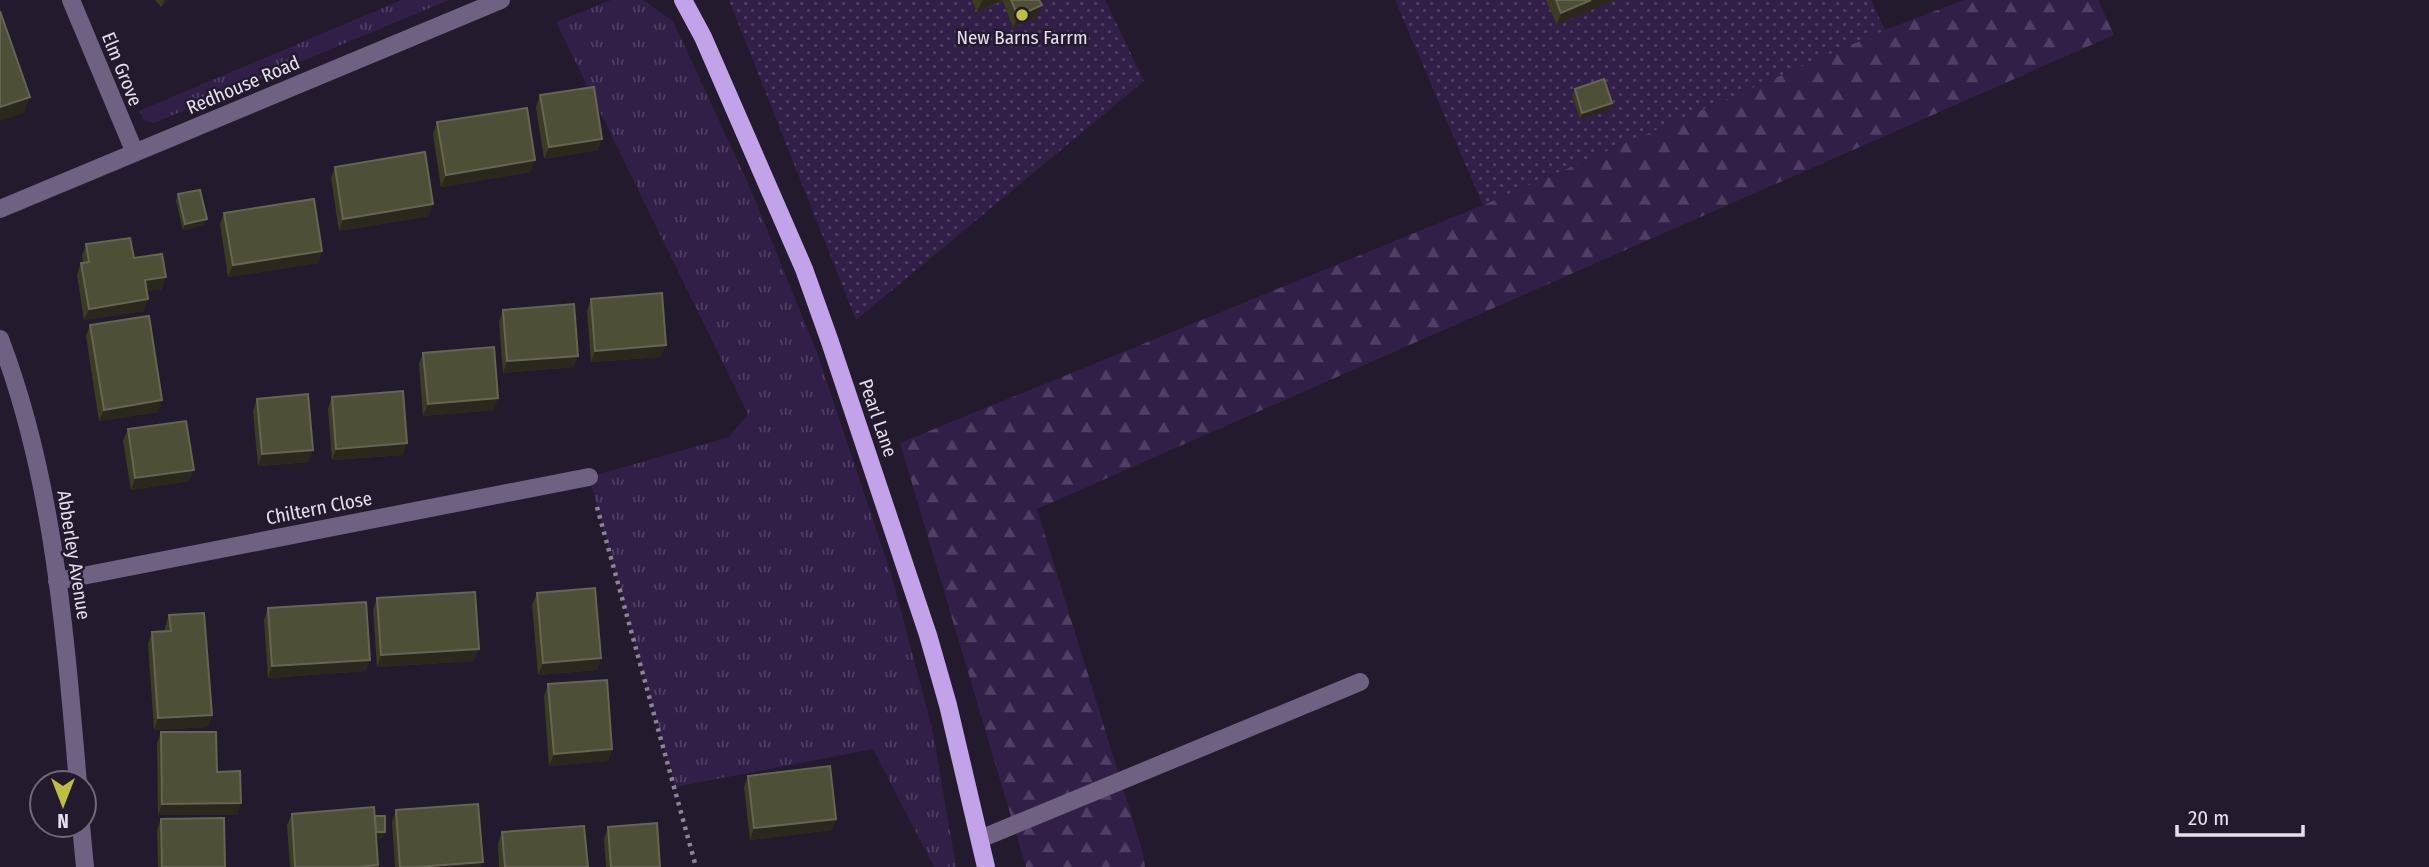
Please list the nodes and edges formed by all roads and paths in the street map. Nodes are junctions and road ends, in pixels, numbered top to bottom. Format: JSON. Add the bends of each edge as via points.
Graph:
{"nodes":[{"id":1,"x":71,"y":0,"type":"edge"},
{"id":2,"x":501,"y":0,"type":"edge"},
{"id":3,"x":683,"y":0,"type":"edge"},
{"id":4,"x":135,"y":153,"type":"junction"},
{"id":5,"x":0,"y":209,"type":"edge"},
{"id":6,"x":0,"y":339,"type":"edge"},
{"id":7,"x":589,"y":477,"type":"joint"},
{"id":8,"x":57,"y":581,"type":"junction"},
{"id":9,"x":1360,"y":682,"type":"dead end"},
{"id":10,"x":77,"y":769,"type":"edge"},
{"id":11,"x":82,"y":839,"type":"edge"},
{"id":12,"x":980,"y":839,"type":"junction"},
{"id":13,"x":85,"y":867,"type":"edge"},
{"id":14,"x":696,"y":867,"type":"edge"},
{"id":15,"x":986,"y":867,"type":"edge"}],
"edges":[{"from":1,"to":4,"type":"street","name":"Elm Grove"},
{"from":2,"to":4,"type":"street","name":"Redhouse Road"},
{"from":3,"to":12,"type":"main road","name":"Pearl Lane","via":[[804,268],[928,635]]},
{"from":4,"to":5,"type":"street","name":"Redhouse Road"},
{"from":6,"to":8,"type":"street","name":"Abberley Avenue","via":[[41,481]]},
{"from":7,"to":8,"type":"street","name":"Chiltern Close"},
{"from":7,"to":14,"type":"path"},
{"from":8,"to":10,"type":"street","name":"Abberley Avenue"},
{"from":9,"to":12,"type":"street"},
{"from":11,"to":13,"type":"street"},
{"from":12,"to":15,"type":"main road","name":"Pearl Lane"}]}
